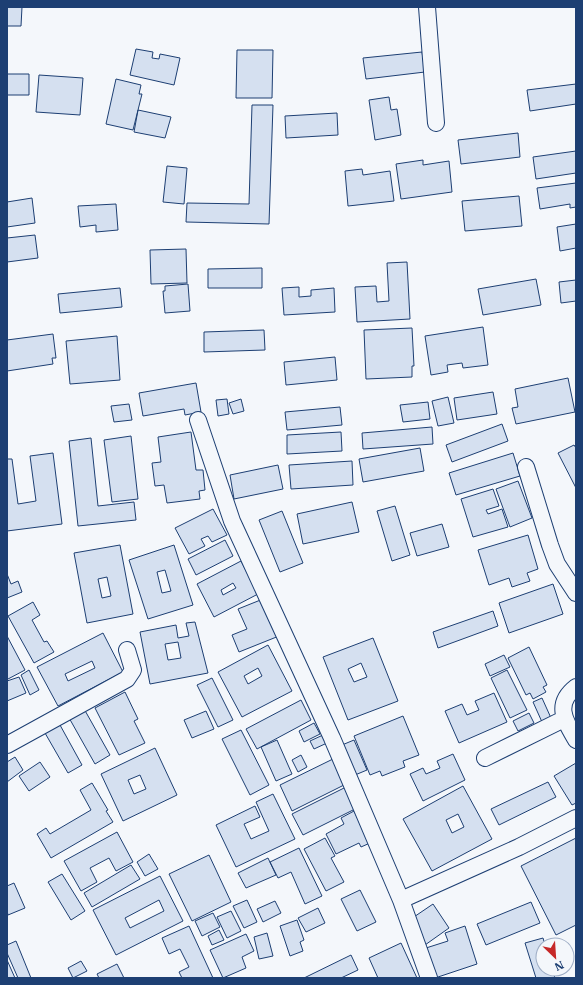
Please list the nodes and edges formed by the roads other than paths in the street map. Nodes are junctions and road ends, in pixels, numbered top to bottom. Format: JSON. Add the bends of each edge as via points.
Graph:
{"nodes":[{"id":1,"x":428,"y":7,"type":"edge"},
{"id":2,"x":436,"y":123,"type":"dead end"},
{"id":3,"x":198,"y":420,"type":"dead end"},
{"id":4,"x":526,"y":467,"type":"dead end"},
{"id":5,"x":576,"y":593,"type":"edge"},
{"id":6,"x":127,"y":650,"type":"dead end"},
{"id":7,"x":576,"y":687,"type":"edge"},
{"id":8,"x":564,"y":719,"type":"junction"},
{"id":9,"x":576,"y":740,"type":"edge"},
{"id":10,"x":7,"y":745,"type":"edge"},
{"id":11,"x":484,"y":758,"type":"dead end"},
{"id":12,"x":576,"y":818,"type":"edge"},
{"id":13,"x":401,"y":900,"type":"junction"},
{"id":14,"x":428,"y":978,"type":"edge"}],
"edges":[{"from":1,"to":2,"type":"street"},
{"from":3,"to":13,"type":"street","via":[[232,521],[332,738]]},
{"from":4,"to":5,"type":"street","via":[[557,564]]},
{"from":6,"to":10,"type":"street","via":[[133,670],[127,679]]},
{"from":7,"to":8,"type":"street","via":[[563,705]]},
{"from":8,"to":9,"type":"street"},
{"from":8,"to":11,"type":"street"},
{"from":12,"to":13,"type":"street","via":[[519,847]]},
{"from":13,"to":14,"type":"street"}]}
